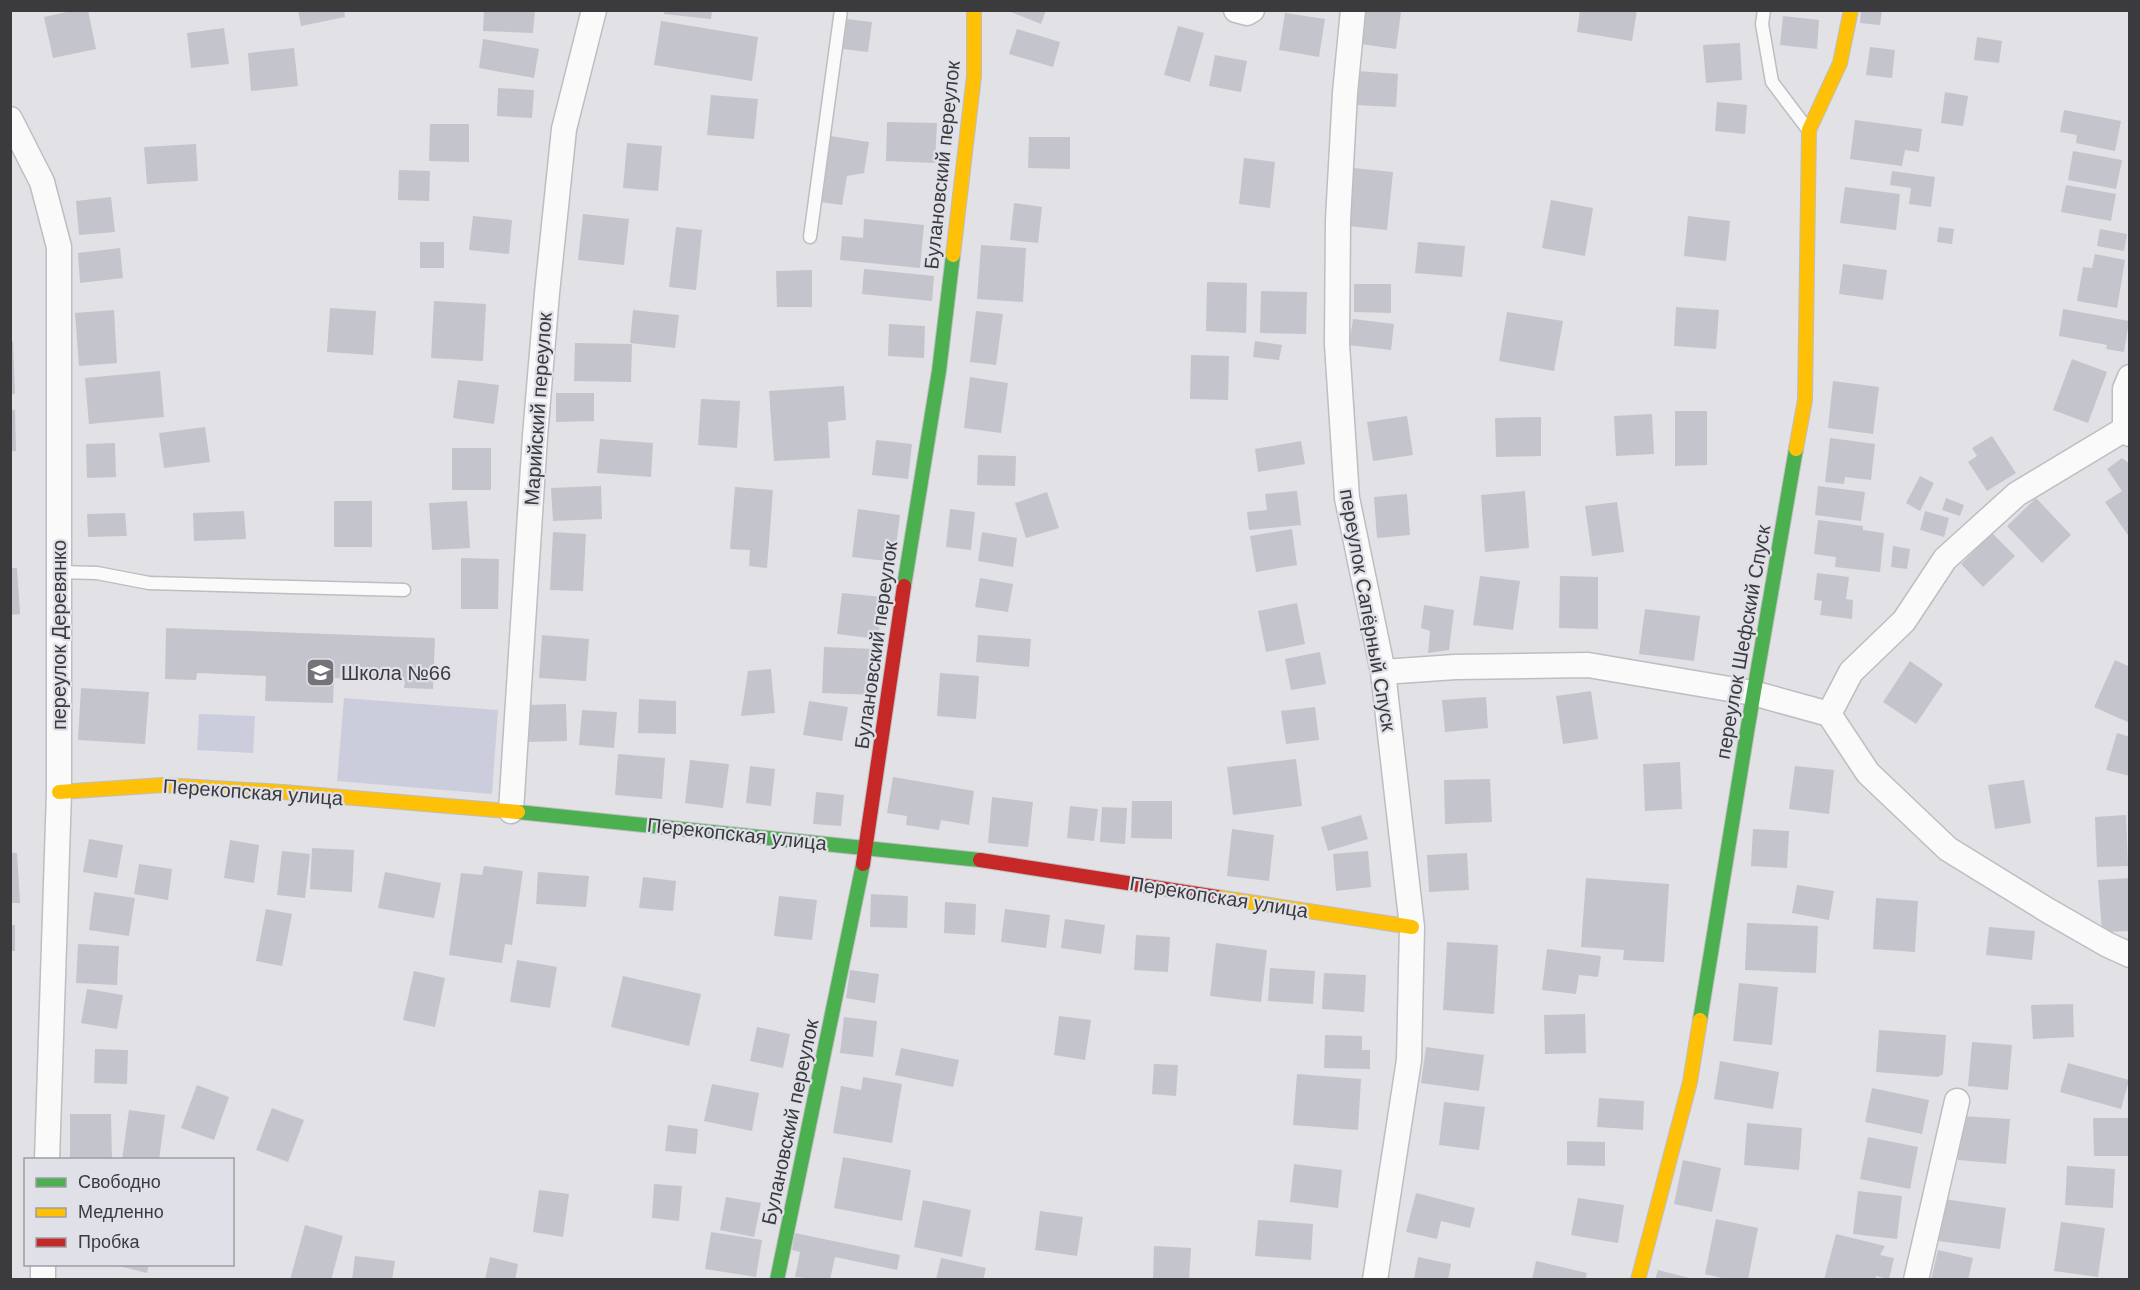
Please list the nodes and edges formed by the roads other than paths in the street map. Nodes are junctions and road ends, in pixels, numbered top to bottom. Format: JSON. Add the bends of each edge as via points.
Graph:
{"nodes":[{"id":1,"x":594,"y":10,"type":"edge"},
{"id":2,"x":841,"y":10,"type":"edge"},
{"id":3,"x":974,"y":10,"type":"edge"},
{"id":4,"x":1236,"y":10,"type":"edge"},
{"id":5,"x":1252,"y":10,"type":"edge"},
{"id":6,"x":1353,"y":10,"type":"edge"},
{"id":7,"x":1764,"y":10,"type":"edge"},
{"id":8,"x":1851,"y":10,"type":"edge"},
{"id":9,"x":10,"y":119,"type":"edge"},
{"id":10,"x":1809,"y":130,"type":"junction"},
{"id":11,"x":810,"y":237,"type":"dead end"},
{"id":12,"x":2130,"y":377,"type":"edge"},
{"id":13,"x":2127,"y":431,"type":"edge"},
{"id":14,"x":59,"y":572,"type":"junction"},
{"id":15,"x":404,"y":590,"type":"dead end"},
{"id":16,"x":1383,"y":672,"type":"junction"},
{"id":17,"x":1754,"y":693,"type":"junction"},
{"id":18,"x":1829,"y":714,"type":"junction"},
{"id":19,"x":59,"y":792,"type":"junction"},
{"id":20,"x":511,"y":811,"type":"junction"},
{"id":21,"x":866,"y":847,"type":"junction"},
{"id":22,"x":1412,"y":927,"type":"junction"},
{"id":23,"x":2130,"y":955,"type":"edge"},
{"id":24,"x":1958,"y":1101,"type":"dead end"},
{"id":25,"x":47,"y":1158,"type":"edge"},
{"id":26,"x":777,"y":1280,"type":"edge"},
{"id":27,"x":1375,"y":1280,"type":"edge"},
{"id":28,"x":1638,"y":1280,"type":"edge"},
{"id":29,"x":1916,"y":1280,"type":"edge"}],
"edges":[{"from":1,"to":20,"type":"street","name":"Марийский переулок","via":[[564,129],[547,293]]},
{"from":2,"to":11,"type":"lane"},
{"from":3,"to":21,"type":"street","name":"Булановский переулок","via":[[974,76],[939,371]]},
{"from":4,"to":5,"type":"street"},
{"from":6,"to":16,"type":"street","name":"переулок Сапёрный Спуск","via":[[1338,220],[1337,344],[1347,498]]},
{"from":7,"to":10,"type":"lane","via":[[1762,24],[1772,82]]},
{"from":8,"to":10,"type":"street","name":"переулок Шефский Спуск","via":[[1840,63]]},
{"from":9,"to":14,"type":"street","name":"переулок Деревянко","via":[[42,182],[59,247]]},
{"from":10,"to":17,"type":"street","name":"переулок Шефский Спуск","via":[[1805,400]]},
{"from":12,"to":13,"type":"street","via":[[2125,389]]},
{"from":13,"to":18,"type":"street","via":[[2017,494],[1946,559],[1904,621],[1851,672]]},
{"from":14,"to":15,"type":"lane","via":[[98,573],[149,583]]},
{"from":14,"to":19,"type":"street","name":"переулок Деревянко"},
{"from":16,"to":17,"type":"street","via":[[1588,665]]},
{"from":16,"to":22,"type":"street","name":"переулок Сапёрный Спуск"},
{"from":17,"to":18,"type":"street"},
{"from":17,"to":28,"type":"street","name":"переулок Шефский Спуск","via":[[1690,1082]]},
{"from":18,"to":23,"type":"street","via":[[1868,773],[1948,849]]},
{"from":19,"to":20,"type":"street","name":"Перекопская улица","via":[[163,785]]},
{"from":19,"to":25,"type":"street","name":"переулок Деревянко"},
{"from":20,"to":21,"type":"street","name":"Перекопская улица"},
{"from":21,"to":22,"type":"street","name":"Перекопская улица","via":[[996,862]]},
{"from":21,"to":26,"type":"street","name":"Булановский переулок"},
{"from":22,"to":27,"type":"street","name":"переулок Сапёрный Спуск","via":[[1409,1060]]},
{"from":24,"to":29,"type":"street"}]}
